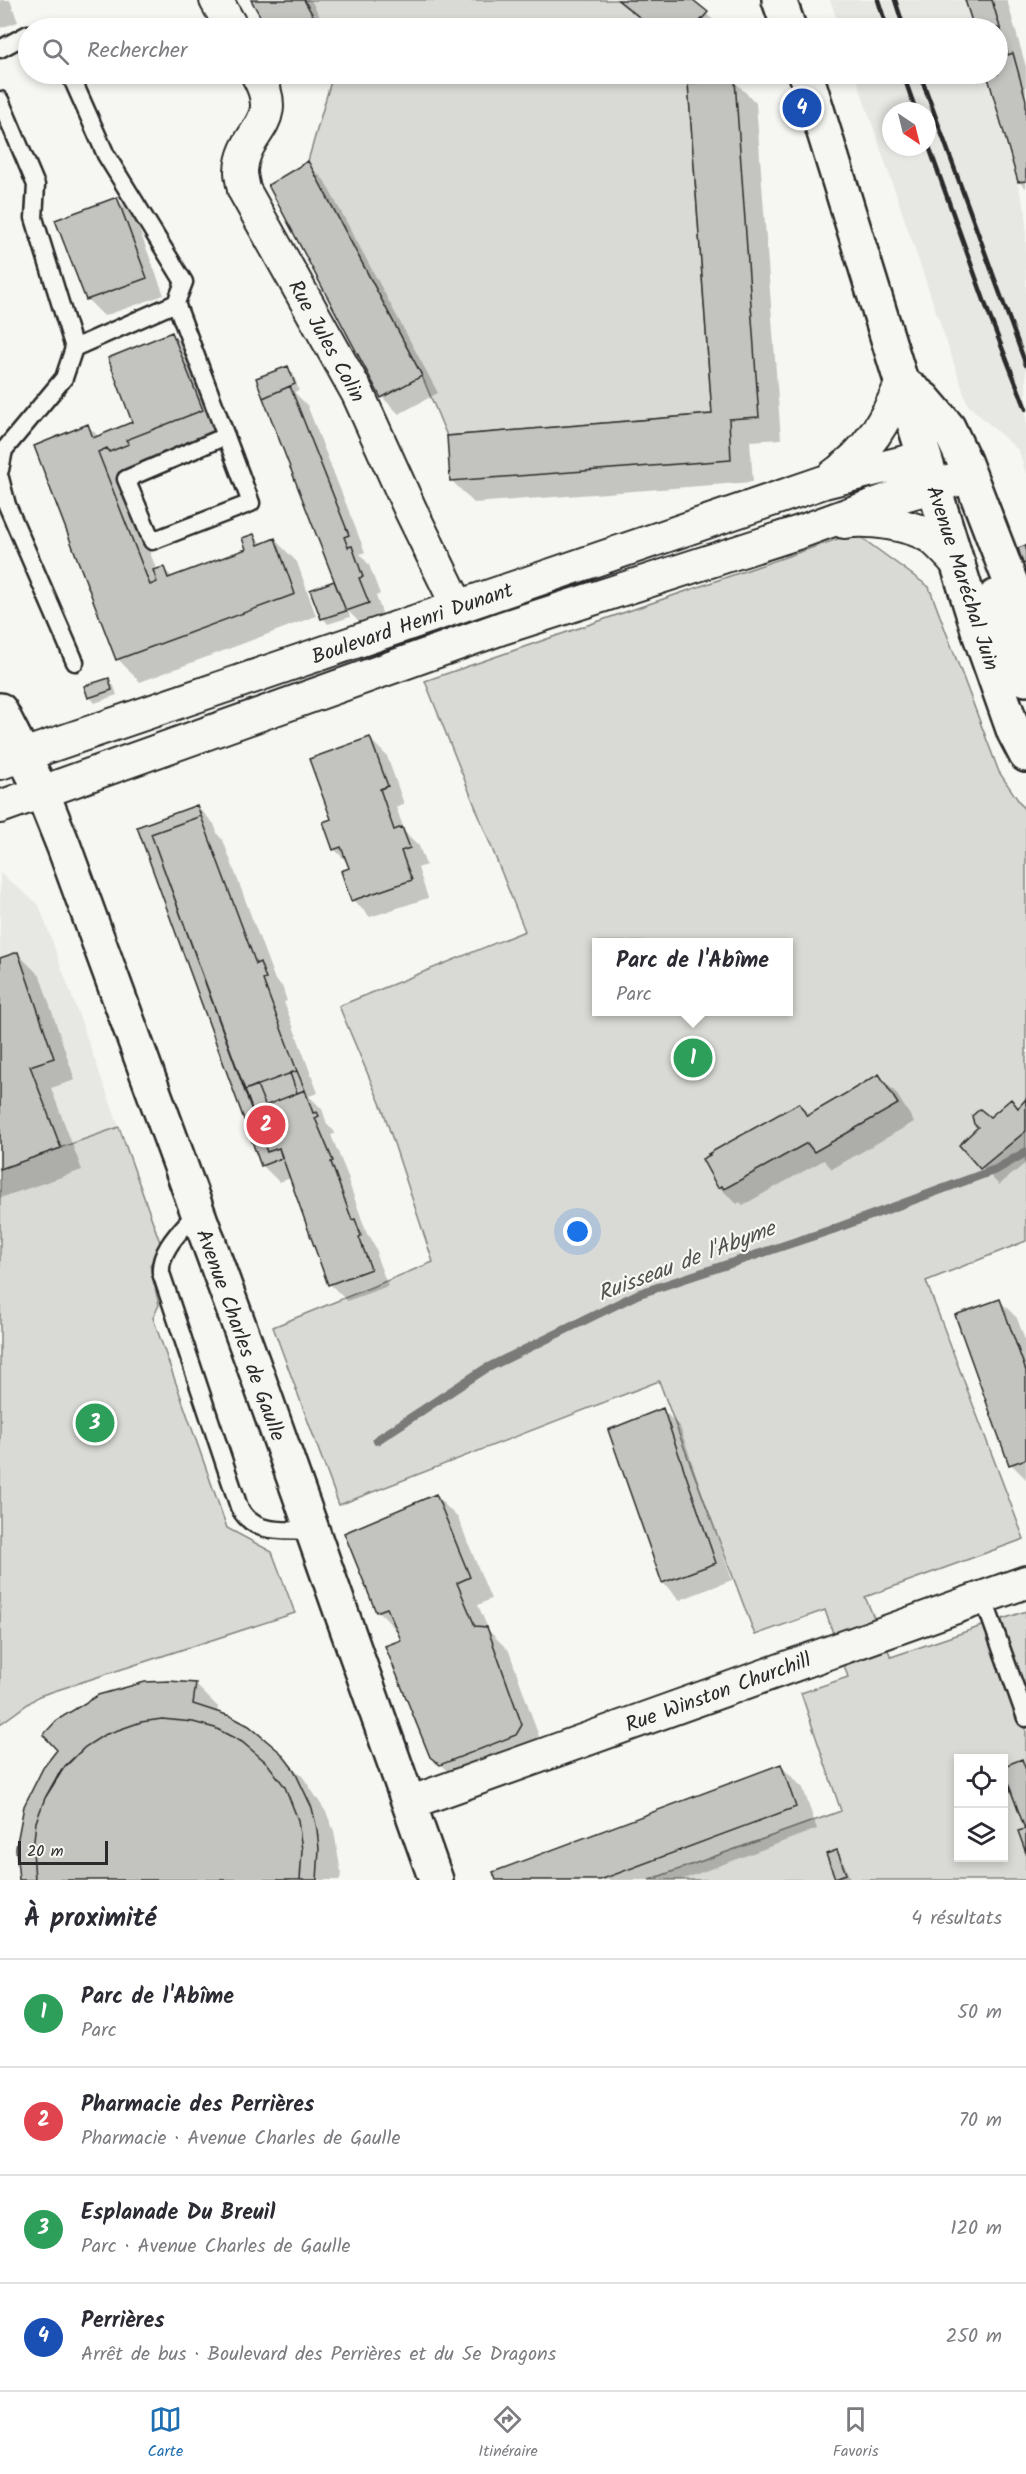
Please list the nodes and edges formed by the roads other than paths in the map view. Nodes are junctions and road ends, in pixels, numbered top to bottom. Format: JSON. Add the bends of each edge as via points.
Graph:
{"nodes":[{"id":1,"x":216,"y":0,"type":"edge"},
{"id":2,"x":779,"y":0,"type":"edge"},
{"id":3,"x":226,"y":18,"type":"edge"},
{"id":4,"x":785,"y":18,"type":"edge"},
{"id":5,"x":18,"y":39,"type":"edge"},
{"id":6,"x":0,"y":49,"type":"edge"},
{"id":7,"x":74,"y":84,"type":"edge"},
{"id":8,"x":263,"y":84,"type":"edge"},
{"id":9,"x":809,"y":84,"type":"edge"},
{"id":10,"x":0,"y":100,"type":"edge"},
{"id":11,"x":176,"y":303,"type":"junction"},
{"id":12,"x":74,"y":348,"type":"junction"},
{"id":13,"x":902,"y":382,"type":"junction"},
{"id":14,"x":226,"y":436,"type":"junction"},
{"id":15,"x":0,"y":470,"type":"edge"},
{"id":16,"x":942,"y":474,"type":"junction"},
{"id":17,"x":0,"y":478,"type":"edge"},
{"id":18,"x":824,"y":482,"type":"junction"},
{"id":19,"x":4,"y":506,"type":"edge"},
{"id":20,"x":800,"y":532,"type":"junction"},
{"id":21,"x":958,"y":565,"type":"junction"},
{"id":22,"x":458,"y":607,"type":"junction"},
{"id":23,"x":1026,"y":622,"type":"edge"},
{"id":24,"x":75,"y":662,"type":"dead end"},
{"id":25,"x":1026,"y":680,"type":"edge"},
{"id":26,"x":0,"y":710,"type":"edge"},
{"id":27,"x":1026,"y":755,"type":"edge"},
{"id":28,"x":12,"y":758,"type":"edge"},
{"id":29,"x":42,"y":792,"type":"junction"},
{"id":30,"x":0,"y":807,"type":"edge"},
{"id":31,"x":197,"y":1212,"type":"junction"},
{"id":32,"x":311,"y":1532,"type":"junction"},
{"id":33,"x":1026,"y":1582,"type":"edge"},
{"id":34,"x":983,"y":1597,"type":"junction"},
{"id":35,"x":1026,"y":1718,"type":"edge"},
{"id":36,"x":409,"y":1803,"type":"junction"},
{"id":37,"x":436,"y":1880,"type":"edge"}],
"edges":[{"from":1,"to":3,"type":"street"},
{"from":2,"to":4,"type":"street"},
{"from":5,"to":6,"type":"lane"},
{"from":7,"to":11,"type":"lane","via":[[106,155],[184,282]]},
{"from":8,"to":22,"type":"street","name":"Rue Jules Colin","via":[[269,106],[246,153],[241,170],[244,190],[358,394]]},
{"from":9,"to":13,"type":"street"},
{"from":10,"to":12,"type":"lane","via":[[36,185],[34,218]]},
{"from":11,"to":12,"type":"lane"},
{"from":11,"to":14,"type":"lane"},
{"from":12,"to":15,"type":"lane","via":[[64,378],[4,450]]},
{"from":13,"to":16,"type":"street"},
{"from":13,"to":16,"type":"street","via":[[924,399],[948,427]]},
{"from":13,"to":18,"type":"street","name":"Boulevard Henri Dunant","via":[[886,420],[866,448]]},
{"from":14,"to":14,"type":"lane","via":[[251,503],[152,541],[126,479]]},
{"from":16,"to":18,"type":"street","name":"Boulevard Henri Dunant"},
{"from":16,"to":20,"type":"street","name":"Boulevard Henri Dunant","via":[[893,498]]},
{"from":16,"to":21,"type":"street","name":"Avenue Maréchal Juin"},
{"from":16,"to":23,"type":"street"},
{"from":16,"to":25,"type":"street","name":"Avenue Maréchal Juin"},
{"from":17,"to":19,"type":"lane"},
{"from":18,"to":22,"type":"street","name":"Boulevard Henri Dunant"},
{"from":19,"to":24,"type":"lane"},
{"from":20,"to":21,"type":"street","name":"Boulevard Henri Dunant","via":[[857,520],[901,526],[931,537]]},
{"from":20,"to":29,"type":"street","name":"Boulevard Henri Dunant","via":[[502,628]]},
{"from":21,"to":27,"type":"street","name":"Avenue Maréchal Juin","via":[[1014,732]]},
{"from":22,"to":28,"type":"street","name":"Boulevard Henri Dunant"},
{"from":26,"to":28,"type":"street","name":"Avenue Charles de Gaulle"},
{"from":28,"to":29,"type":"street","name":"Avenue Charles de Gaulle"},
{"from":29,"to":30,"type":"street","name":"Boulevard Henri Dunant"},
{"from":29,"to":31,"type":"street","name":"Avenue Charles de Gaulle"},
{"from":31,"to":32,"type":"street","name":"Avenue Charles de Gaulle"},
{"from":31,"to":32,"type":"lane","via":[[171,1243],[163,1257],[161,1273],[239,1507],[251,1524],[265,1529]]},
{"from":32,"to":36,"type":"street","name":"Avenue Charles de Gaulle"},
{"from":33,"to":34,"type":"street","name":"Rue Winston Churchill"},
{"from":34,"to":35,"type":"lane"},
{"from":34,"to":36,"type":"street","name":"Rue Winston Churchill"},
{"from":36,"to":37,"type":"street","name":"Avenue Charles de Gaulle"}]}
